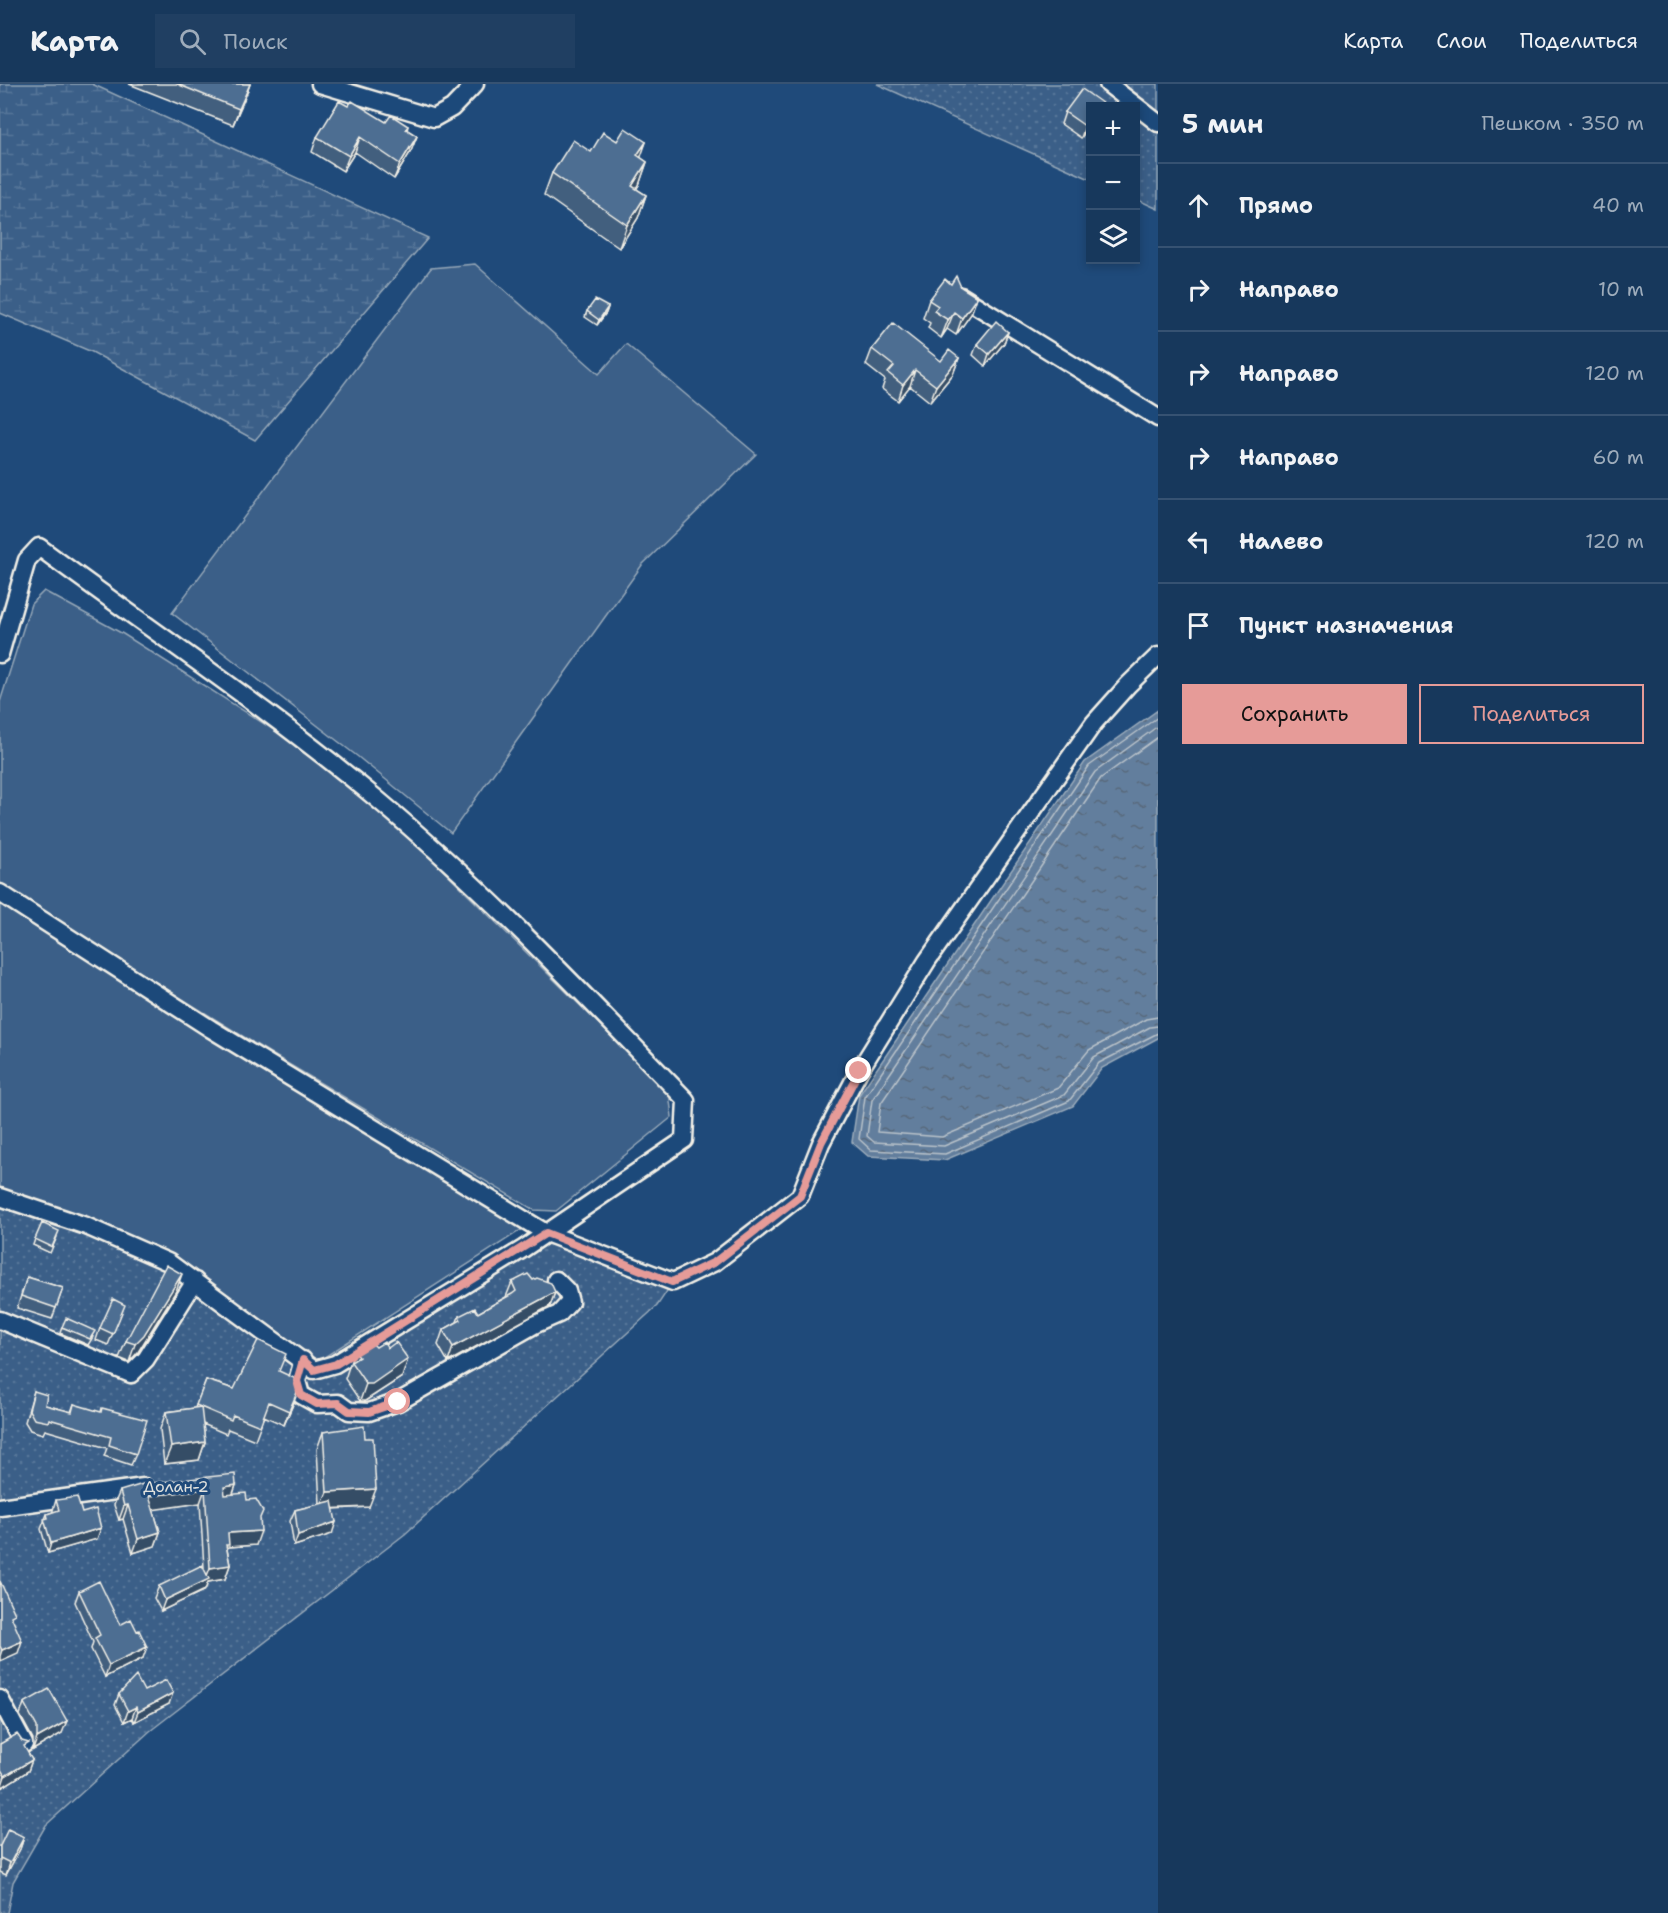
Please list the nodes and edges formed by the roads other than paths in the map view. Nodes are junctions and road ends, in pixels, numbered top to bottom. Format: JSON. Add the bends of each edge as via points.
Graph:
{"nodes":[{"id":1,"x":320,"y":84,"type":"edge"},
{"id":2,"x":475,"y":84,"type":"edge"},
{"id":3,"x":1108,"y":84,"type":"edge"},
{"id":4,"x":1158,"y":123,"type":"edge"},
{"id":5,"x":962,"y":296,"type":"edge"},
{"id":6,"x":1158,"y":418,"type":"edge"},
{"id":7,"x":0,"y":654,"type":"edge"},
{"id":8,"x":1158,"y":656,"type":"edge"},
{"id":9,"x":0,"y":893,"type":"edge"},
{"id":10,"x":0,"y":1197,"type":"edge"},
{"id":11,"x":546,"y":1233,"type":"junction"},
{"id":12,"x":556,"y":1280,"type":"dead end"},
{"id":13,"x":195,"y":1281,"type":"junction"},
{"id":14,"x":0,"y":1320,"type":"edge"},
{"id":15,"x":303,"y":1360,"type":"junction"},
{"id":16,"x":164,"y":1484,"type":"edge"},
{"id":17,"x":0,"y":1507,"type":"edge"},
{"id":18,"x":0,"y":1699,"type":"edge"},
{"id":19,"x":24,"y":1744,"type":"edge"}],
"edges":[{"from":1,"to":2,"type":"street","via":[[434,118],[452,108]]},
{"from":3,"to":4,"type":"street"},
{"from":5,"to":6,"type":"street"},
{"from":7,"to":11,"type":"street","via":[[27,560],[39,546],[378,800],[517,925],[686,1100],[684,1140]]},
{"from":8,"to":11,"type":"street","via":[[1094,723],[927,961],[853,1081],[821,1143],[800,1196],[715,1262],[672,1282]]},
{"from":9,"to":11,"type":"street","via":[[211,1029]]},
{"from":10,"to":13,"type":"street","via":[[106,1235],[168,1262]]},
{"from":11,"to":15,"type":"street","via":[[336,1364],[314,1370]]},
{"from":12,"to":15,"type":"street","via":[[567,1291],[570,1302],[559,1314],[398,1402],[369,1412],[349,1411],[338,1403],[317,1404],[301,1395],[297,1381]]},
{"from":13,"to":14,"type":"street","via":[[146,1359],[131,1374]]},
{"from":13,"to":15,"type":"street"},
{"from":16,"to":17,"type":"street"},
{"from":18,"to":19,"type":"street"}]}
